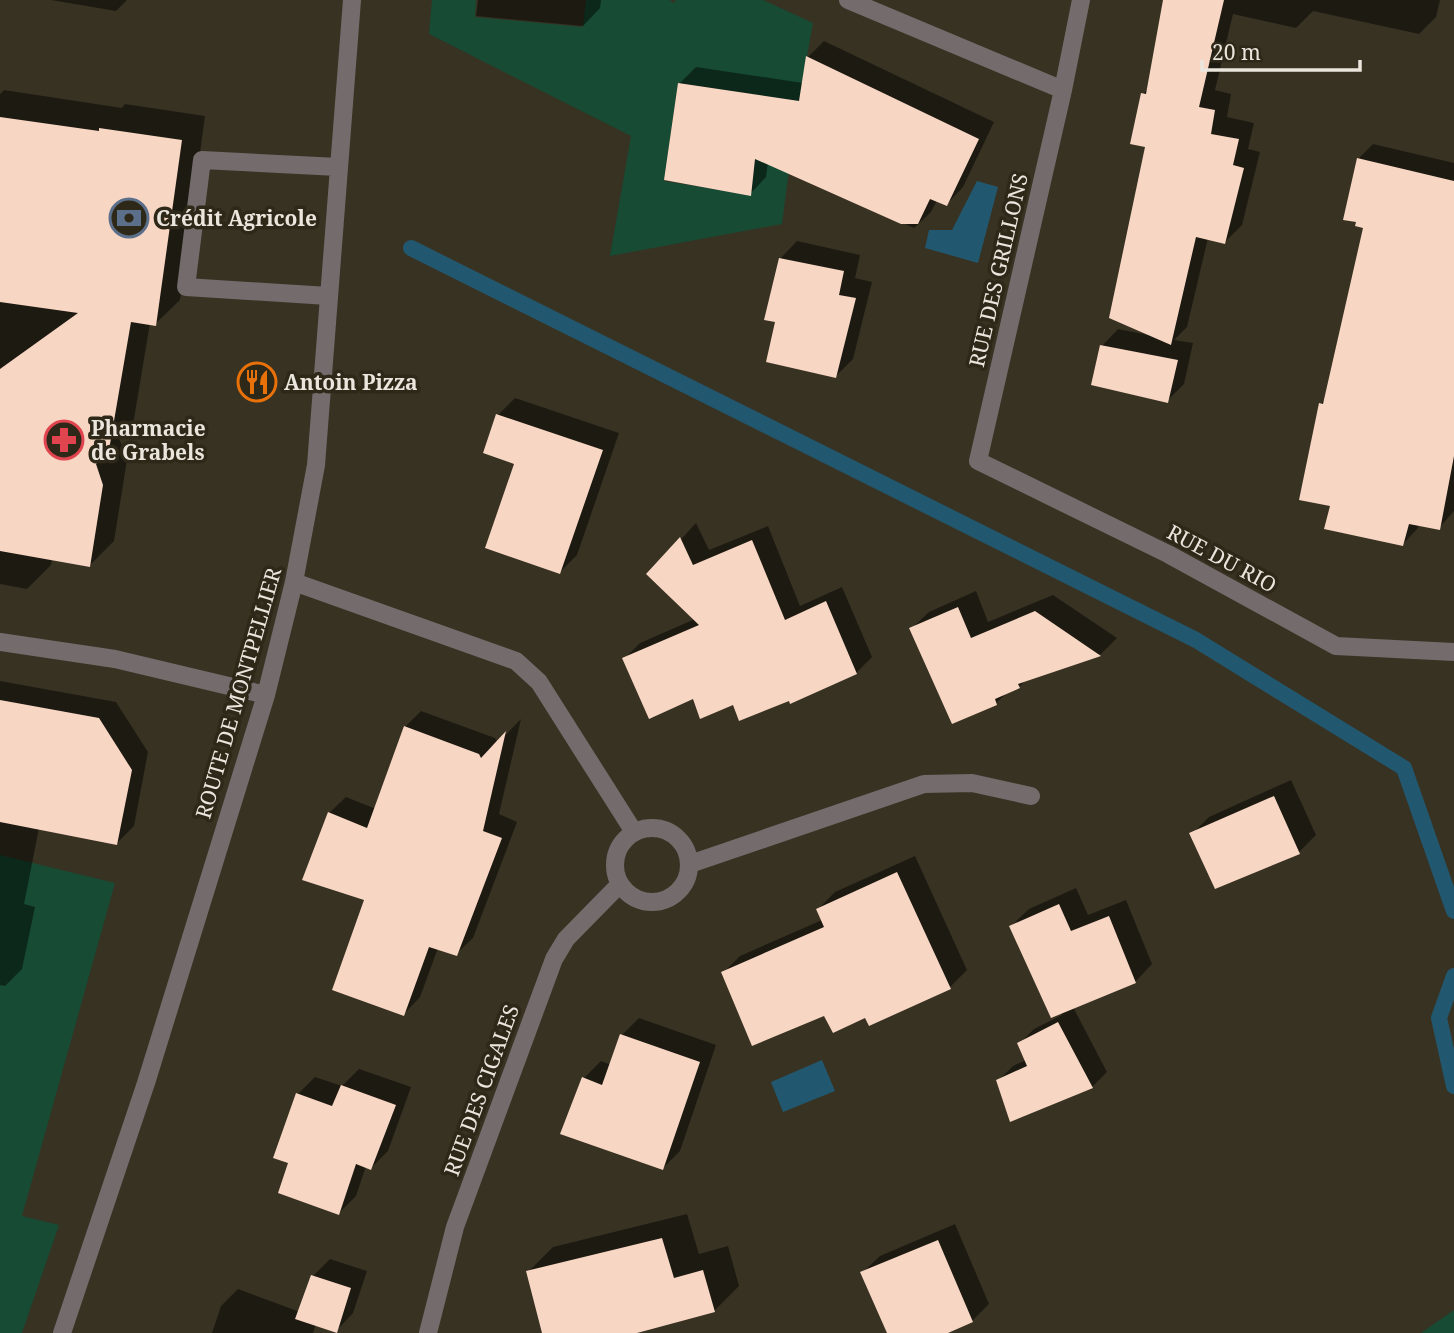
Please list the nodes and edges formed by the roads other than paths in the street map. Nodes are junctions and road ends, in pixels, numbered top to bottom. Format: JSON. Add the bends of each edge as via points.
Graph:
{"nodes":[{"id":1,"x":352,"y":0,"type":"edge"},
{"id":2,"x":848,"y":0,"type":"edge"},
{"id":3,"x":1081,"y":0,"type":"edge"},
{"id":4,"x":1063,"y":90,"type":"junction"},
{"id":5,"x":338,"y":167,"type":"junction"},
{"id":6,"x":328,"y":296,"type":"junction"},
{"id":7,"x":978,"y":461,"type":"joint"},
{"id":8,"x":294,"y":583,"type":"junction"},
{"id":9,"x":0,"y":642,"type":"edge"},
{"id":10,"x":1454,"y":652,"type":"edge"},
{"id":11,"x":266,"y":695,"type":"junction"},
{"id":12,"x":1031,"y":796,"type":"dead end"},
{"id":13,"x":634,"y":832,"type":"junction"},
{"id":14,"x":690,"y":864,"type":"junction"},
{"id":15,"x":619,"y":885,"type":"junction"},
{"id":16,"x":62,"y":1333,"type":"edge"},
{"id":17,"x":428,"y":1333,"type":"edge"}],
"edges":[{"from":1,"to":5,"type":"street","name":"ROUTE DE MONTPELLIER"},
{"from":2,"to":4,"type":"street"},
{"from":3,"to":4,"type":"street","name":"RUE DES GRILLONS"},
{"from":4,"to":7,"type":"street","name":"RUE DES GRILLONS"},
{"from":5,"to":6,"type":"street","name":"ROUTE DE MONTPELLIER"},
{"from":5,"to":6,"type":"street","via":[[202,160],[186,287]]},
{"from":6,"to":8,"type":"street","name":"ROUTE DE MONTPELLIER","via":[[316,465]]},
{"from":7,"to":10,"type":"street","name":"RUE DU RIO","via":[[1168,554],[1336,646]]},
{"from":8,"to":11,"type":"street","name":"ROUTE DE MONTPELLIER"},
{"from":8,"to":13,"type":"street","via":[[516,660],[539,682]]},
{"from":9,"to":11,"type":"street","via":[[115,659]]},
{"from":11,"to":16,"type":"street","name":"ROUTE DE MONTPELLIER","via":[[146,1083]]},
{"from":12,"to":14,"type":"street","via":[[972,783],[924,783]]},
{"from":13,"to":14,"type":"street","via":[[649,827],[677,836]]},
{"from":13,"to":15,"type":"street","via":[[624,839],[614,861]]},
{"from":14,"to":15,"type":"street","via":[[678,894],[662,902],[646,903]]},
{"from":15,"to":17,"type":"street","name":"RUE DES CIGALES","via":[[566,939],[555,959],[455,1227]]}]}
